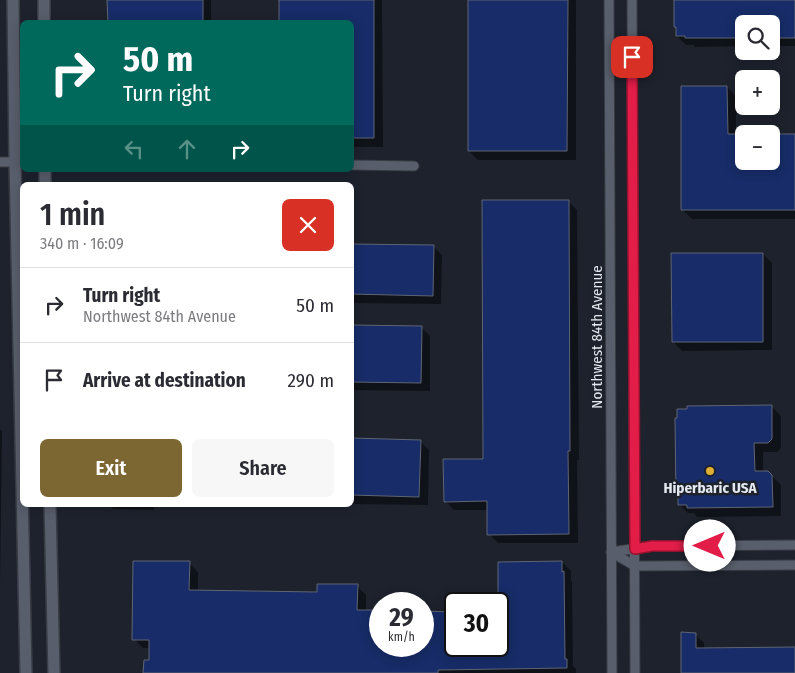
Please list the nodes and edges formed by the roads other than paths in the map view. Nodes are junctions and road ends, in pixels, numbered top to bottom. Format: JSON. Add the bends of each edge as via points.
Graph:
{"nodes":[{"id":1,"x":13,"y":0,"type":"edge"},
{"id":2,"x":44,"y":0,"type":"edge"},
{"id":3,"x":609,"y":0,"type":"edge"},
{"id":4,"x":632,"y":0,"type":"edge"},
{"id":5,"x":44,"y":20,"type":"edge"},
{"id":6,"x":0,"y":162,"type":"edge"},
{"id":7,"x":18,"y":162,"type":"edge"},
{"id":8,"x":354,"y":165,"type":"edge"},
{"id":9,"x":414,"y":166,"type":"dead end"},
{"id":10,"x":20,"y":330,"type":"edge"},
{"id":11,"x":22,"y":507,"type":"edge"},
{"id":12,"x":50,"y":507,"type":"edge"},
{"id":13,"x":795,"y":545,"type":"edge"},
{"id":14,"x":635,"y":549,"type":"junction"},
{"id":15,"x":611,"y":552,"type":"junction"},
{"id":16,"x":795,"y":565,"type":"edge"},
{"id":17,"x":634,"y":566,"type":"junction"},
{"id":18,"x":26,"y":673,"type":"edge"},
{"id":19,"x":54,"y":673,"type":"edge"},
{"id":20,"x":612,"y":673,"type":"edge"},
{"id":21,"x":635,"y":673,"type":"edge"}],
"edges":[{"from":1,"to":7,"type":"street"},
{"from":2,"to":5,"type":"street"},
{"from":3,"to":15,"type":"street","name":"Northwest 84th Avenue"},
{"from":4,"to":14,"type":"street"},
{"from":6,"to":7,"type":"street"},
{"from":7,"to":10,"type":"street"},
{"from":8,"to":9,"type":"street"},
{"from":11,"to":18,"type":"street"},
{"from":12,"to":19,"type":"street"},
{"from":13,"to":14,"type":"street","via":[[652,546]]},
{"from":14,"to":15,"type":"street"},
{"from":14,"to":17,"type":"street"},
{"from":15,"to":17,"type":"street"},
{"from":15,"to":20,"type":"street","name":"Northwest 84th Avenue"},
{"from":16,"to":17,"type":"street"},
{"from":17,"to":21,"type":"street"}]}
